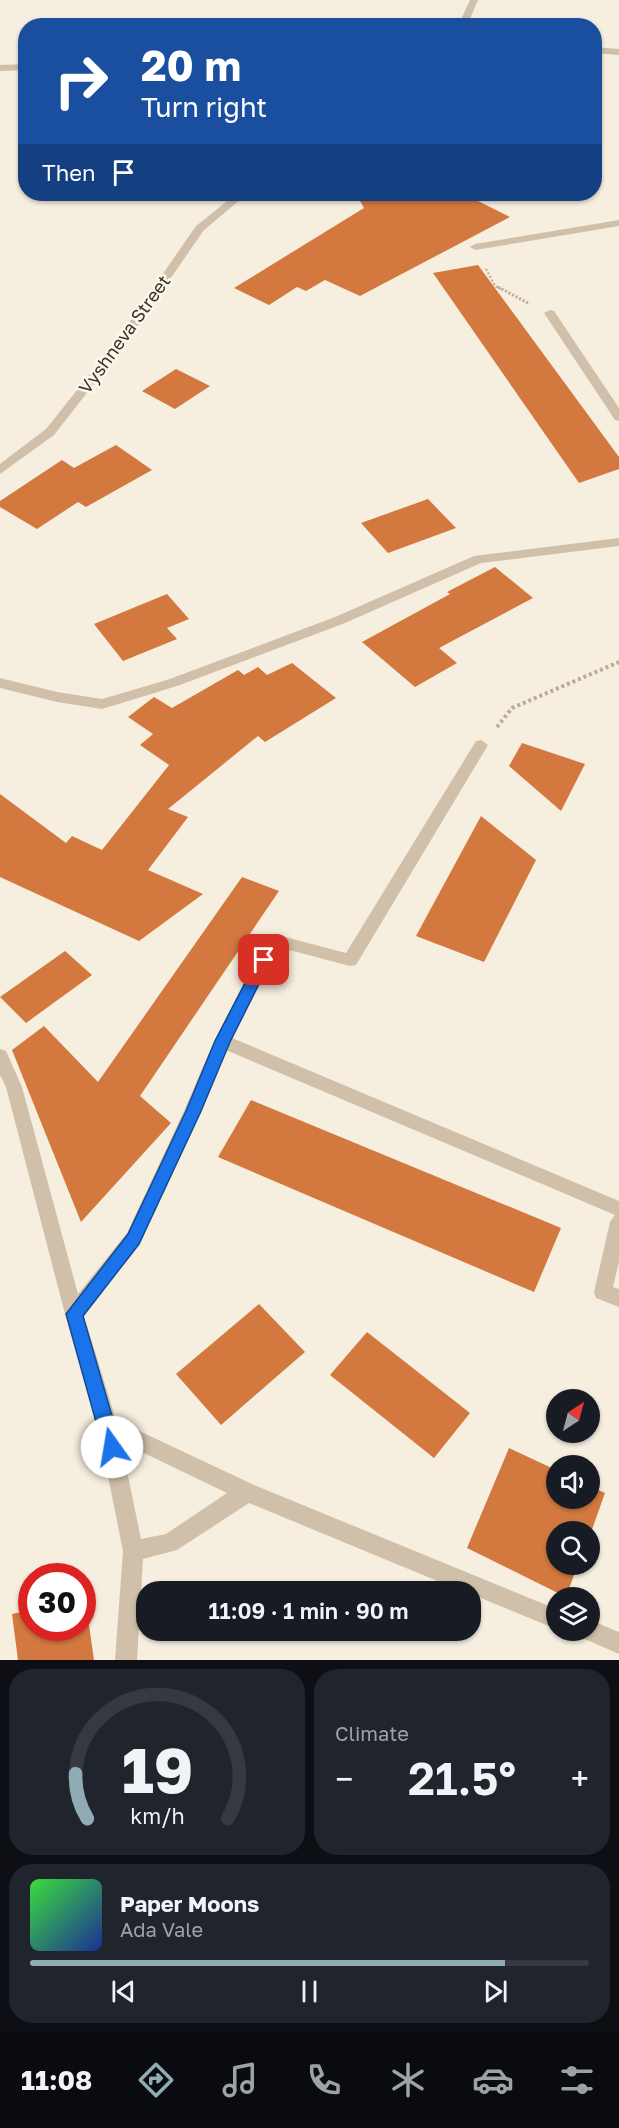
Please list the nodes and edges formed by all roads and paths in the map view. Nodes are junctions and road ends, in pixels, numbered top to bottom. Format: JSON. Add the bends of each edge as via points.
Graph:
{"nodes":[{"id":1,"x":474,"y":0,"type":"edge"},
{"id":2,"x":466,"y":18,"type":"edge"},
{"id":3,"x":602,"y":51,"type":"edge"},
{"id":4,"x":619,"y":52,"type":"edge"},
{"id":5,"x":18,"y":67,"type":"edge"},
{"id":6,"x":0,"y":68,"type":"edge"},
{"id":7,"x":233,"y":201,"type":"edge"},
{"id":8,"x":619,"y":223,"type":"edge"},
{"id":9,"x":476,"y":247,"type":"joint"},
{"id":10,"x":550,"y":313,"type":"joint"},
{"id":11,"x":619,"y":417,"type":"edge"},
{"id":12,"x":0,"y":470,"type":"edge"},
{"id":13,"x":619,"y":542,"type":"edge"},
{"id":14,"x":619,"y":662,"type":"edge"},
{"id":15,"x":0,"y":683,"type":"edge"},
{"id":16,"x":482,"y":745,"type":"joint"},
{"id":17,"x":222,"y":1041,"type":"junction"},
{"id":18,"x":0,"y":1056,"type":"edge"},
{"id":19,"x":619,"y":1209,"type":"edge"},
{"id":20,"x":619,"y":1222,"type":"edge"},
{"id":21,"x":619,"y":1298,"type":"edge"},
{"id":22,"x":74,"y":1314,"type":"junction"},
{"id":23,"x":108,"y":1426,"type":"junction"},
{"id":24,"x":247,"y":1492,"type":"junction"},
{"id":25,"x":133,"y":1551,"type":"junction"},
{"id":26,"x":546,"y":1615,"type":"edge"},
{"id":27,"x":600,"y":1636,"type":"edge"},
{"id":28,"x":619,"y":1643,"type":"edge"},
{"id":29,"x":126,"y":1660,"type":"edge"}],
"edges":[{"from":1,"to":2,"type":"street"},
{"from":3,"to":4,"type":"street"},
{"from":5,"to":6,"type":"street"},
{"from":7,"to":12,"type":"street","name":"Vyshneva Street","via":[[200,228],[121,342],[50,432]]},
{"from":8,"to":9,"type":"street"},
{"from":9,"to":10,"type":"path","via":[[495,286]]},
{"from":10,"to":11,"type":"street"},
{"from":13,"to":15,"type":"street","via":[[479,559],[340,621],[172,683],[102,704]]},
{"from":14,"to":16,"type":"path","via":[[512,708]]},
{"from":16,"to":17,"type":"street","via":[[350,960],[274,940]]},
{"from":17,"to":19,"type":"street"},
{"from":17,"to":22,"type":"street","via":[[134,1239]]},
{"from":18,"to":22,"type":"street","via":[[14,1087]]},
{"from":20,"to":21,"type":"street","via":[[603,1292]]},
{"from":22,"to":23,"type":"street"},
{"from":23,"to":24,"type":"street"},
{"from":23,"to":25,"type":"street"},
{"from":24,"to":25,"type":"street","via":[[170,1543]]},
{"from":24,"to":26,"type":"street"},
{"from":25,"to":29,"type":"street"},
{"from":27,"to":28,"type":"street"}]}
